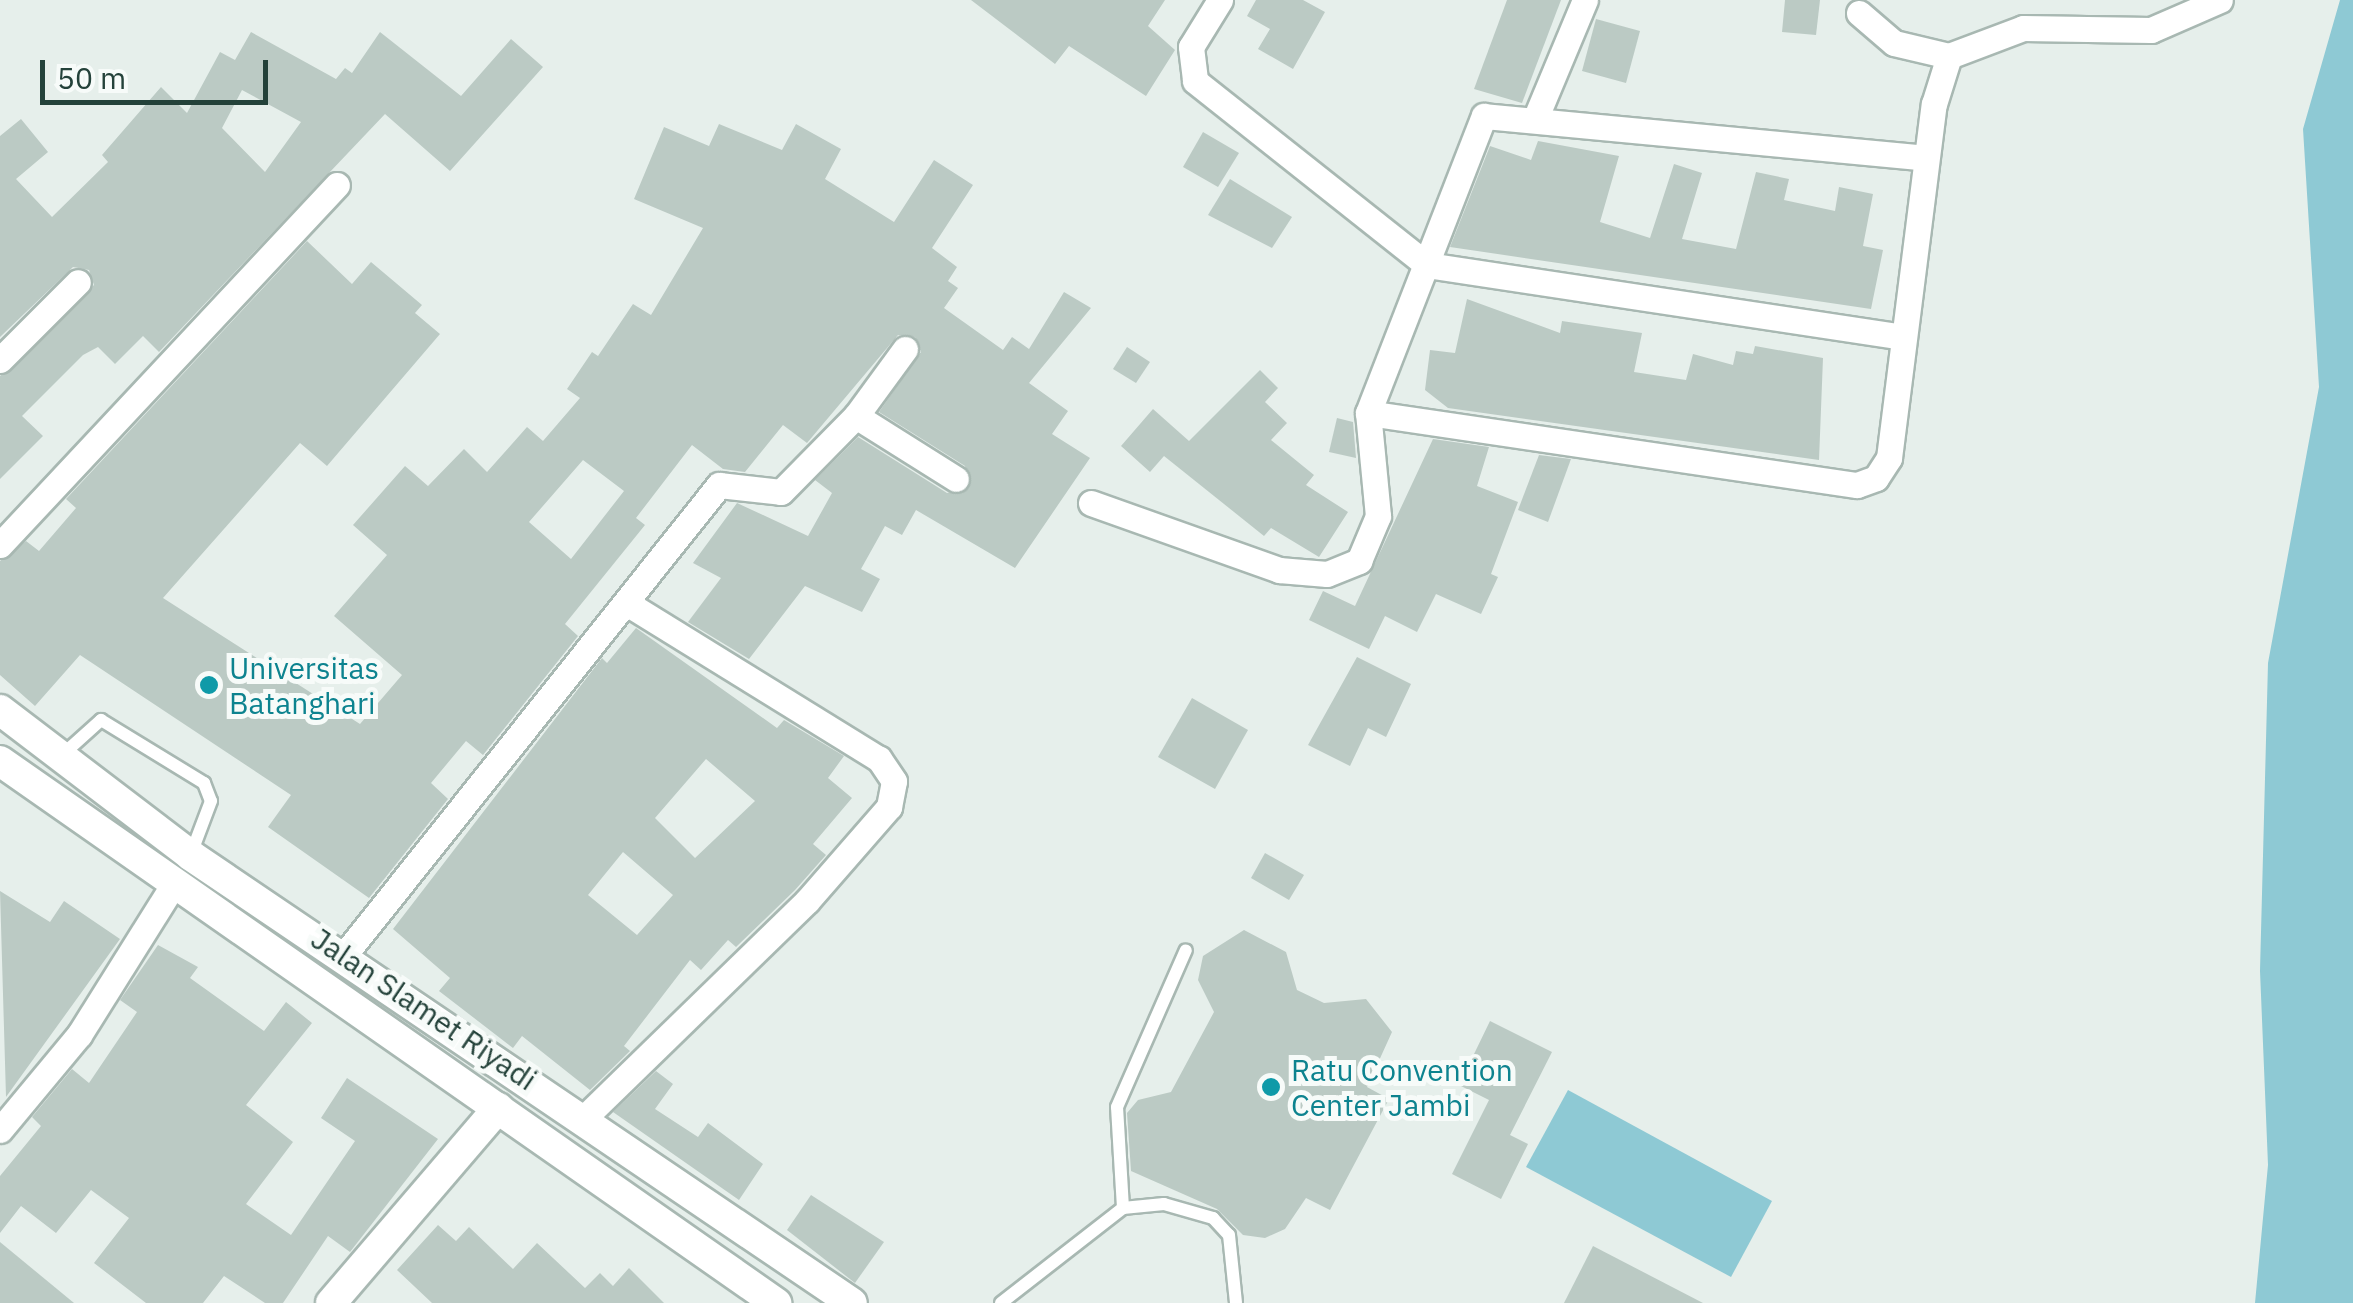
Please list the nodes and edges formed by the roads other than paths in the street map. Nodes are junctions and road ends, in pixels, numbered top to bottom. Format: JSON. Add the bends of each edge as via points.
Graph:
{"nodes":[{"id":1,"x":1220,"y":0,"type":"edge"},
{"id":2,"x":1585,"y":0,"type":"edge"},
{"id":3,"x":2220,"y":0,"type":"edge"},
{"id":4,"x":1859,"y":13,"type":"dead end"},
{"id":5,"x":1949,"y":56,"type":"junction"},
{"id":6,"x":1536,"y":117,"type":"junction"},
{"id":7,"x":1926,"y":158,"type":"junction"},
{"id":8,"x":337,"y":185,"type":"dead end"},
{"id":9,"x":1427,"y":265,"type":"junction"},
{"id":10,"x":78,"y":282,"type":"dead end"},
{"id":11,"x":1904,"y":336,"type":"junction"},
{"id":12,"x":904,"y":349,"type":"dead end"},
{"id":13,"x":0,"y":360,"type":"edge"},
{"id":14,"x":1368,"y":413,"type":"junction"},
{"id":15,"x":856,"y":416,"type":"junction"},
{"id":16,"x":956,"y":479,"type":"dead end"},
{"id":17,"x":1092,"y":503,"type":"dead end"},
{"id":18,"x":0,"y":545,"type":"edge"},
{"id":19,"x":630,"y":605,"type":"junction"},
{"id":20,"x":0,"y":710,"type":"edge"},
{"id":21,"x":62,"y":756,"type":"junction"},
{"id":22,"x":0,"y":762,"type":"edge"},
{"id":23,"x":183,"y":869,"type":"junction"},
{"id":24,"x":1186,"y":950,"type":"dead end"},
{"id":25,"x":345,"y":954,"type":"junction"},
{"id":26,"x":498,"y":1108,"type":"junction"},
{"id":27,"x":586,"y":1116,"type":"junction"},
{"id":28,"x":0,"y":1130,"type":"edge"},
{"id":29,"x":1123,"y":1208,"type":"junction"},
{"id":30,"x":331,"y":1303,"type":"edge"},
{"id":31,"x":776,"y":1303,"type":"edge"},
{"id":32,"x":852,"y":1303,"type":"edge"},
{"id":33,"x":1001,"y":1303,"type":"edge"},
{"id":34,"x":1236,"y":1303,"type":"edge"}],
"edges":[{"from":1,"to":9,"type":"street","via":[[1191,47],[1196,81]]},
{"from":2,"to":6,"type":"street"},
{"from":3,"to":5,"type":"street","via":[[2151,30],[2024,28]]},
{"from":4,"to":5,"type":"street","via":[[1894,43]]},
{"from":5,"to":7,"type":"street"},
{"from":6,"to":7,"type":"street"},
{"from":6,"to":9,"type":"street","via":[[1497,111],[1478,121]]},
{"from":7,"to":11,"type":"street"},
{"from":8,"to":18,"type":"street"},
{"from":9,"to":11,"type":"street"},
{"from":9,"to":14,"type":"street"},
{"from":10,"to":13,"type":"street"},
{"from":11,"to":14,"type":"street","via":[[1888,458],[1857,485]]},
{"from":12,"to":15,"type":"street"},
{"from":14,"to":17,"type":"street","via":[[1378,516],[1358,562],[1327,574],[1278,570]]},
{"from":15,"to":16,"type":"street"},
{"from":15,"to":19,"type":"street","via":[[781,492],[719,485]]},
{"from":19,"to":25,"type":"street"},
{"from":19,"to":27,"type":"street","via":[[879,759],[894,781],[888,807],[808,902]]},
{"from":20,"to":21,"type":"main road","name":"Jalan Slamet Riyadi"},
{"from":21,"to":23,"type":"main road","name":"Jalan Slamet Riyadi"},
{"from":21,"to":23,"type":"lane","via":[[101,720],[204,784],[208,816]]},
{"from":22,"to":23,"type":"main road","name":"Jalan Slamet Riyadi"},
{"from":23,"to":25,"type":"main road","name":"Jalan Slamet Riyadi"},
{"from":23,"to":26,"type":"main road","name":"Jalan Slamet Riyadi"},
{"from":23,"to":28,"type":"street","via":[[80,1035]]},
{"from":24,"to":29,"type":"lane","via":[[1117,1107]]},
{"from":25,"to":27,"type":"main road","name":"Jalan Slamet Riyadi"},
{"from":26,"to":30,"type":"main road"},
{"from":26,"to":31,"type":"main road","name":"Jalan Slamet Riyadi"},
{"from":27,"to":32,"type":"main road","name":"Jalan Slamet Riyadi"},
{"from":29,"to":33,"type":"lane"},
{"from":29,"to":34,"type":"lane","via":[[1164,1204],[1213,1218],[1238,1261]]}]}
